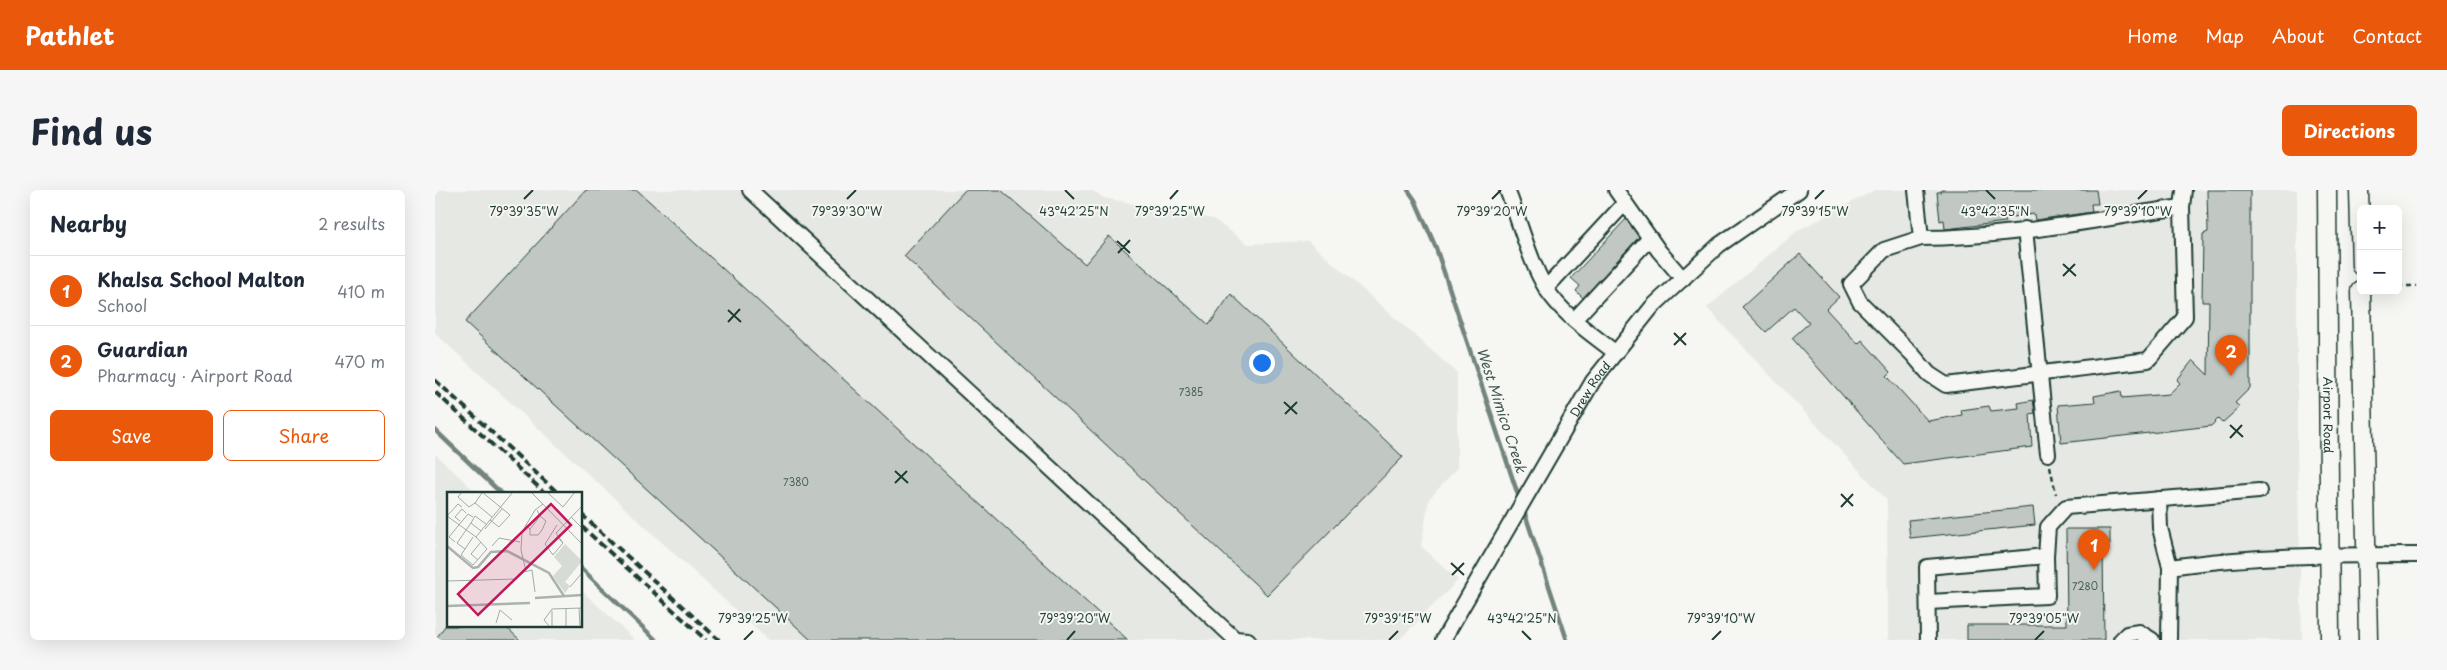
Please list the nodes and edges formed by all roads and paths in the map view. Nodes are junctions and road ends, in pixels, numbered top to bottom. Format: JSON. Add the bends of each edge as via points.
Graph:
{"nodes":[{"id":1,"x":750,"y":190,"type":"edge"},
{"id":2,"x":1507,"y":190,"type":"edge"},
{"id":3,"x":1616,"y":190,"type":"edge"},
{"id":4,"x":1799,"y":190,"type":"edge"},
{"id":5,"x":1916,"y":190,"type":"edge"},
{"id":6,"x":2184,"y":190,"type":"edge"},
{"id":7,"x":2327,"y":190,"type":"edge"},
{"id":8,"x":2359,"y":190,"type":"edge"},
{"id":9,"x":1625,"y":202,"type":"junction"},
{"id":10,"x":2182,"y":207,"type":"junction"},
{"id":11,"x":2025,"y":229,"type":"junction"},
{"id":12,"x":1650,"y":238,"type":"junction"},
{"id":13,"x":1921,"y":238,"type":"junction"},
{"id":14,"x":2361,"y":250,"type":"edge"},
{"id":15,"x":1683,"y":279,"type":"junction"},
{"id":16,"x":2402,"y":286,"type":"edge"},
{"id":17,"x":2417,"y":286,"type":"edge"},
{"id":18,"x":1546,"y":288,"type":"junction"},
{"id":19,"x":2361,"y":295,"type":"edge"},
{"id":20,"x":1574,"y":320,"type":"junction"},
{"id":21,"x":1616,"y":353,"type":"junction"},
{"id":22,"x":2040,"y":375,"type":"junction"},
{"id":23,"x":2048,"y":454,"type":"joint"},
{"id":24,"x":2259,"y":491,"type":"dead end"},
{"id":25,"x":2056,"y":494,"type":"dead end"},
{"id":26,"x":2159,"y":499,"type":"junction"},
{"id":27,"x":2328,"y":554,"type":"junction"},
{"id":28,"x":2367,"y":555,"type":"junction"},
{"id":29,"x":2417,"y":555,"type":"edge"},
{"id":30,"x":2046,"y":556,"type":"junction"},
{"id":31,"x":2170,"y":567,"type":"junction"},
{"id":32,"x":1928,"y":602,"type":"junction"},
{"id":33,"x":2165,"y":638,"type":"edge"},
{"id":34,"x":1248,"y":640,"type":"edge"},
{"id":35,"x":1443,"y":640,"type":"edge"},
{"id":36,"x":1928,"y":640,"type":"edge"},
{"id":37,"x":2121,"y":640,"type":"edge"},
{"id":38,"x":2152,"y":640,"type":"edge"},
{"id":39,"x":2330,"y":640,"type":"edge"},
{"id":40,"x":2368,"y":640,"type":"edge"}],
"edges":[{"from":1,"to":34,"type":"street","via":[[1235,639]]},
{"from":2,"to":18,"type":"street"},
{"from":3,"to":9,"type":"street"},
{"from":4,"to":15,"type":"street","name":"Drew Road","via":[[1719,245]]},
{"from":5,"to":13,"type":"street"},
{"from":6,"to":10,"type":"street"},
{"from":7,"to":27,"type":"main road","name":"Airport Road"},
{"from":8,"to":14,"type":"main road"},
{"from":9,"to":12,"type":"street"},
{"from":9,"to":18,"type":"street"},
{"from":10,"to":11,"type":"street"},
{"from":10,"to":22,"type":"street","via":[[2185,317],[2148,360]]},
{"from":11,"to":13,"type":"street"},
{"from":11,"to":22,"type":"street"},
{"from":12,"to":15,"type":"street"},
{"from":12,"to":20,"type":"street"},
{"from":13,"to":22,"type":"street","via":[[1885,250],[1851,284],[1860,302],[1929,374],[1946,386]]},
{"from":15,"to":21,"type":"street","name":"Drew Road","via":[[1652,308]]},
{"from":16,"to":17,"type":"path"},
{"from":18,"to":20,"type":"street"},
{"from":19,"to":28,"type":"main road"},
{"from":20,"to":21,"type":"street"},
{"from":21,"to":35,"type":"street","name":"Drew Road","via":[[1593,381]]},
{"from":22,"to":23,"type":"street"},
{"from":23,"to":25,"type":"path"},
{"from":24,"to":26,"type":"street"},
{"from":26,"to":30,"type":"street","via":[[2066,507],[2048,527]]},
{"from":26,"to":31,"type":"street","via":[[2160,528]]},
{"from":27,"to":28,"type":"street"},
{"from":27,"to":31,"type":"street","via":[[2225,559]]},
{"from":27,"to":39,"type":"main road","name":"Airport Road"},
{"from":28,"to":29,"type":"street"},
{"from":28,"to":40,"type":"main road"},
{"from":30,"to":32,"type":"street","via":[[1927,567]]},
{"from":30,"to":32,"type":"street","via":[[2047,596]]},
{"from":31,"to":33,"type":"street"},
{"from":32,"to":36,"type":"street"},
{"from":37,"to":38,"type":"street","via":[[2127,634],[2139,632]]}]}
